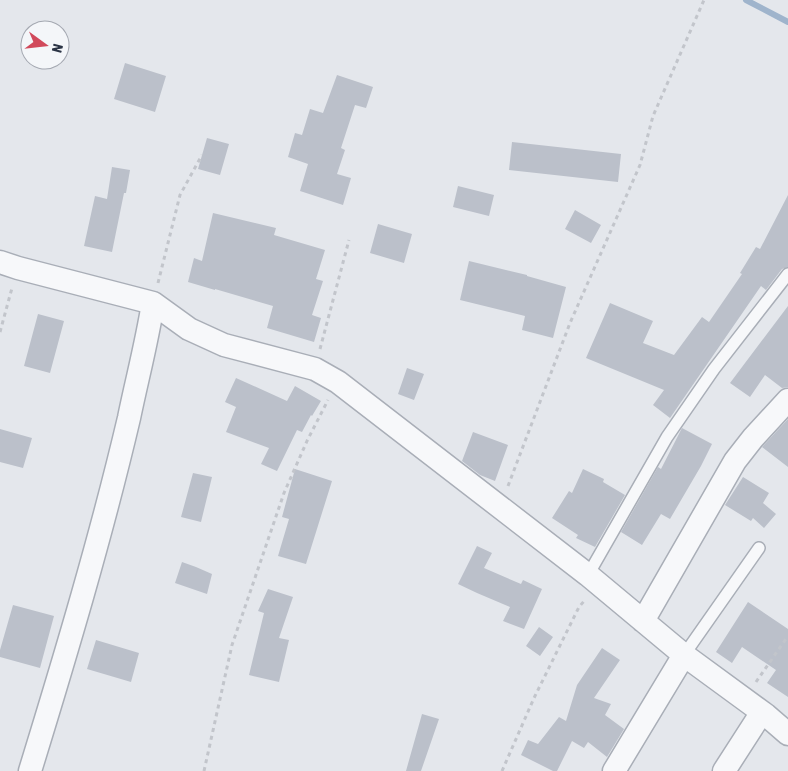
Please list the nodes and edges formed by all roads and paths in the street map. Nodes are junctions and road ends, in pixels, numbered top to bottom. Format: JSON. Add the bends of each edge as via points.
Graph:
{"nodes":[{"id":1,"x":704,"y":0,"type":"edge"},
{"id":2,"x":202,"y":154,"type":"dead end"},
{"id":3,"x":349,"y":240,"type":"dead end"},
{"id":4,"x":9,"y":265,"type":"edge"},
{"id":5,"x":788,"y":274,"type":"edge"},
{"id":6,"x":153,"y":303,"type":"junction"},
{"id":7,"x":0,"y":332,"type":"edge"},
{"id":8,"x":315,"y":369,"type":"junction"},
{"id":9,"x":338,"y":382,"type":"junction"},
{"id":10,"x":788,"y":400,"type":"edge"},
{"id":11,"x":499,"y":507,"type":"junction"},
{"id":12,"x":758,"y":548,"type":"dead end"},
{"id":13,"x":593,"y":579,"type":"junction"},
{"id":14,"x":643,"y":621,"type":"junction"},
{"id":15,"x":788,"y":636,"type":"edge"},
{"id":16,"x":684,"y":655,"type":"junction"},
{"id":17,"x":744,"y":699,"type":"junction"},
{"id":18,"x":762,"y":712,"type":"junction"},
{"id":19,"x":788,"y":734,"type":"edge"},
{"id":20,"x":30,"y":771,"type":"edge"},
{"id":21,"x":204,"y":771,"type":"edge"},
{"id":22,"x":502,"y":771,"type":"edge"},
{"id":23,"x":614,"y":771,"type":"edge"},
{"id":24,"x":724,"y":771,"type":"edge"}],
"edges":[{"from":1,"to":11,"type":"path","via":[[653,116],[640,165],[570,323]]},
{"from":2,"to":6,"type":"path","via":[[180,195]]},
{"from":3,"to":8,"type":"path"},
{"from":4,"to":6,"type":"street"},
{"from":4,"to":7,"type":"path"},
{"from":5,"to":13,"type":"lane","via":[[714,369],[667,437]]},
{"from":6,"to":8,"type":"street","via":[[189,329],[224,345]]},
{"from":6,"to":20,"type":"street","via":[[117,466],[81,603]]},
{"from":8,"to":9,"type":"street"},
{"from":9,"to":11,"type":"street"},
{"from":9,"to":21,"type":"path","via":[[284,492],[232,645]]},
{"from":10,"to":14,"type":"street","via":[[735,461]]},
{"from":11,"to":13,"type":"street"},
{"from":12,"to":16,"type":"lane"},
{"from":13,"to":14,"type":"street"},
{"from":13,"to":22,"type":"path"},
{"from":14,"to":16,"type":"street"},
{"from":15,"to":17,"type":"path"},
{"from":16,"to":17,"type":"street"},
{"from":16,"to":23,"type":"street"},
{"from":17,"to":18,"type":"street"},
{"from":18,"to":19,"type":"street"},
{"from":18,"to":24,"type":"street"}]}
